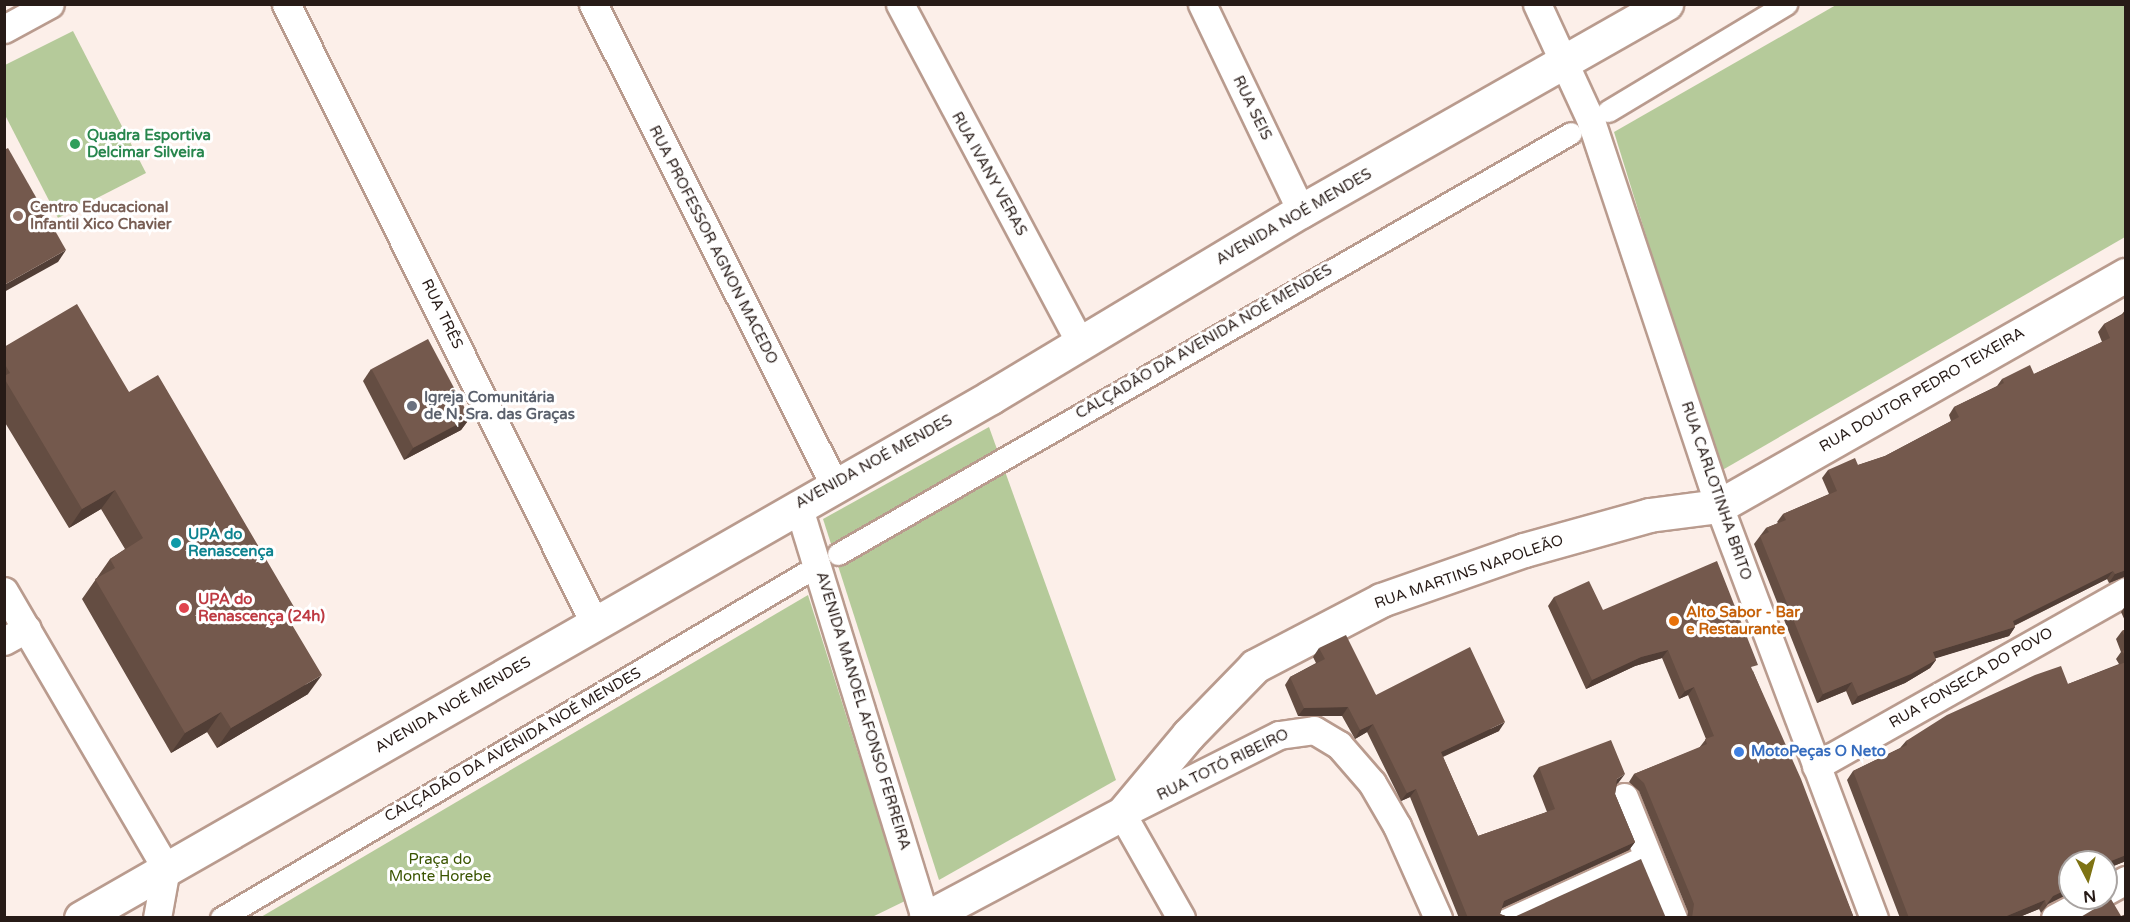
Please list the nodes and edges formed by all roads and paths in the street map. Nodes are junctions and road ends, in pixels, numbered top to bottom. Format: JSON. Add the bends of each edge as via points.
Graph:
{"nodes":[{"id":1,"x":50,"y":4,"type":"edge"},
{"id":2,"x":286,"y":4,"type":"edge"},
{"id":3,"x":593,"y":4,"type":"edge"},
{"id":4,"x":900,"y":4,"type":"edge"},
{"id":5,"x":1202,"y":4,"type":"edge"},
{"id":6,"x":1537,"y":4,"type":"edge"},
{"id":7,"x":1666,"y":4,"type":"edge"},
{"id":8,"x":1786,"y":4,"type":"edge"},
{"id":9,"x":4,"y":29,"type":"edge"},
{"id":10,"x":1567,"y":62,"type":"junction"},
{"id":11,"x":1608,"y":111,"type":"dead end"},
{"id":12,"x":1571,"y":133,"type":"dead end"},
{"id":13,"x":1301,"y":211,"type":"junction"},
{"id":14,"x":2126,"y":274,"type":"edge"},
{"id":15,"x":1080,"y":343,"type":"junction"},
{"id":16,"x":834,"y":484,"type":"junction"},
{"id":17,"x":798,"y":505,"type":"junction"},
{"id":18,"x":1719,"y":506,"type":"junction"},
{"id":19,"x":838,"y":554,"type":"dead end"},
{"id":20,"x":806,"y":573,"type":"dead end"},
{"id":21,"x":4,"y":591,"type":"edge"},
{"id":22,"x":2126,"y":591,"type":"edge"},
{"id":23,"x":595,"y":624,"type":"junction"},
{"id":24,"x":16,"y":634,"type":"edge"},
{"id":25,"x":1816,"y":766,"type":"junction"},
{"id":26,"x":1624,"y":797,"type":"dead end"},
{"id":27,"x":1122,"y":814,"type":"junction"},
{"id":28,"x":1647,"y":852,"type":"junction"},
{"id":29,"x":166,"y":868,"type":"junction"},
{"id":30,"x":2070,"y":910,"type":"edge"},
{"id":31,"x":81,"y":918,"type":"edge"},
{"id":32,"x":157,"y":918,"type":"edge"},
{"id":33,"x":221,"y":918,"type":"edge"},
{"id":34,"x":925,"y":918,"type":"edge"},
{"id":35,"x":1181,"y":918,"type":"edge"},
{"id":36,"x":1438,"y":918,"type":"edge"},
{"id":37,"x":1502,"y":918,"type":"edge"},
{"id":38,"x":1673,"y":918,"type":"edge"},
{"id":39,"x":1874,"y":918,"type":"edge"},
{"id":40,"x":2055,"y":918,"type":"edge"}],
"edges":[{"from":1,"to":9,"type":"street"},
{"from":2,"to":23,"type":"street","name":"RUA TRÊS"},
{"from":3,"to":16,"type":"street","name":"RUA PROFESSOR AGNON MACEDO"},
{"from":4,"to":15,"type":"street","name":"RUA IVANY VERAS"},
{"from":5,"to":13,"type":"street","name":"RUA SEIS"},
{"from":6,"to":10,"type":"street","name":"RUA CARLOTINHA BRITO"},
{"from":7,"to":10,"type":"main road","name":"AVENIDA NOÉ MENDES"},
{"from":8,"to":11,"type":"street"},
{"from":10,"to":13,"type":"main road","name":"AVENIDA NOÉ MENDES"},
{"from":10,"to":18,"type":"street","name":"RUA CARLOTINHA BRITO","via":[[1591,121]]},
{"from":12,"to":19,"type":"street","name":"CALÇADÃO DA AVENIDA NOÉ MENDES"},
{"from":13,"to":15,"type":"main road","name":"AVENIDA NOÉ MENDES"},
{"from":14,"to":18,"type":"main road","name":"RUA DOUTOR PEDRO TEIXEIRA"},
{"from":15,"to":16,"type":"main road","name":"AVENIDA NOÉ MENDES"},
{"from":16,"to":17,"type":"main road","name":"AVENIDA NOÉ MENDES"},
{"from":17,"to":23,"type":"main road","name":"AVENIDA NOÉ MENDES"},
{"from":17,"to":34,"type":"street","name":"AVENIDA MANOEL AFONSO FERREIRA"},
{"from":18,"to":25,"type":"street","name":"RUA CARLOTINHA BRITO"},
{"from":18,"to":27,"type":"main road","name":"RUA MARTINS NAPOLEÃO","via":[[1649,515],[1535,547],[1381,600],[1255,666],[1188,735]]},
{"from":20,"to":33,"type":"street","name":"CALÇADÃO DA AVENIDA NOÉ MENDES"},
{"from":21,"to":24,"type":"street"},
{"from":22,"to":25,"type":"street","name":"RUA FONSECA DO POVO"},
{"from":23,"to":29,"type":"main road","name":"AVENIDA NOÉ MENDES"},
{"from":24,"to":29,"type":"street"},
{"from":25,"to":39,"type":"street","name":"RUA CARLOTINHA BRITO"},
{"from":26,"to":28,"type":"street"},
{"from":27,"to":34,"type":"main road","name":"RUA MARTINS NAPOLEÃO"},
{"from":27,"to":35,"type":"street"},
{"from":27,"to":36,"type":"street","name":"RUA TOTÓ RIBEIRO","via":[[1279,735],[1314,730],[1339,745],[1372,783],[1397,826]]},
{"from":28,"to":37,"type":"lane"},
{"from":28,"to":38,"type":"street"},
{"from":29,"to":31,"type":"main road","name":"AVENIDA NOÉ MENDES"},
{"from":29,"to":32,"type":"street"},
{"from":30,"to":40,"type":"street"}]}
